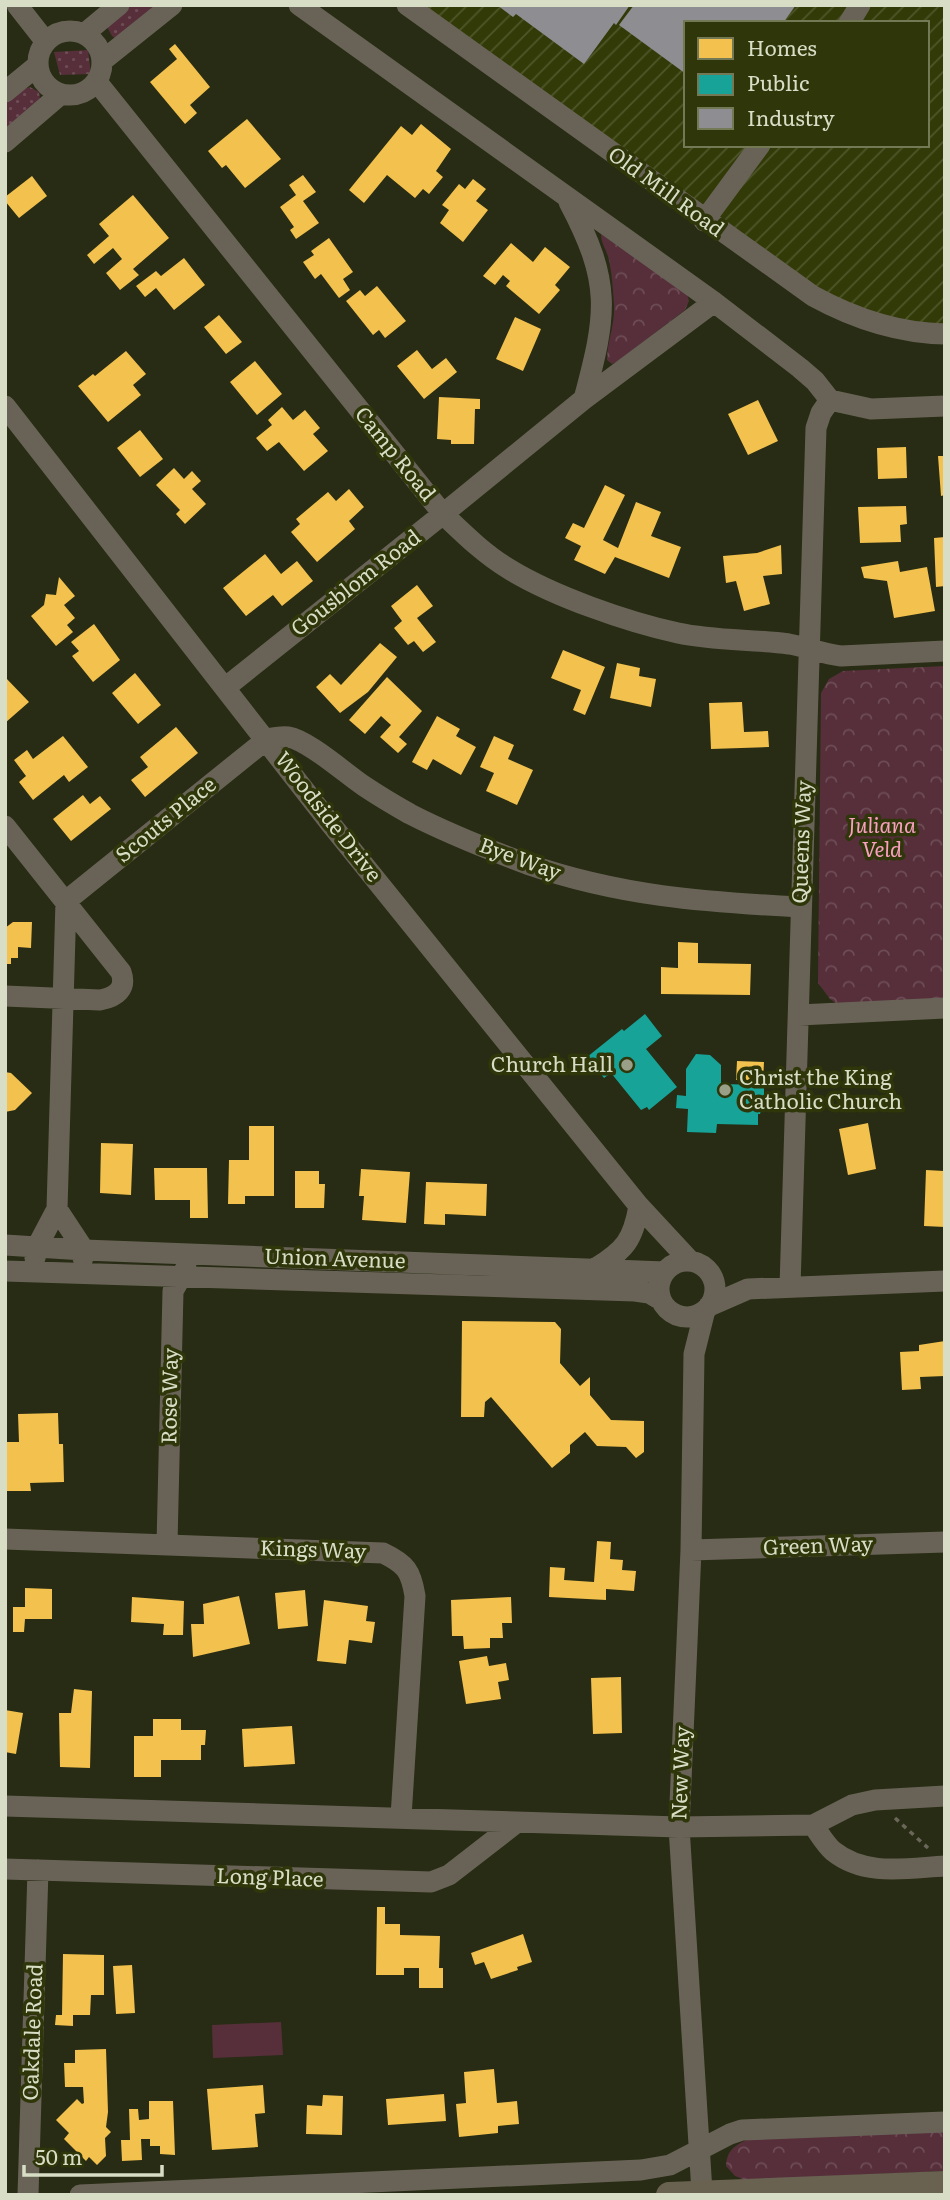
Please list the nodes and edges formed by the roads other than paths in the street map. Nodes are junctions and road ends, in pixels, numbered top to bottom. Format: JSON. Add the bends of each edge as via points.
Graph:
{"nodes":[{"id":1,"x":17,"y":5,"type":"edge"},
{"id":2,"x":120,"y":5,"type":"edge"},
{"id":3,"x":172,"y":5,"type":"edge"},
{"id":4,"x":299,"y":5,"type":"edge"},
{"id":5,"x":407,"y":5,"type":"edge"},
{"id":6,"x":860,"y":5,"type":"edge"},
{"id":7,"x":850,"y":21,"type":"edge"},
{"id":8,"x":84,"y":34,"type":"junction"},
{"id":9,"x":46,"y":41,"type":"junction"},
{"id":10,"x":38,"y":65,"type":"junction"},
{"id":11,"x":100,"y":71,"type":"junction"},
{"id":12,"x":5,"y":92,"type":"edge"},
{"id":13,"x":61,"y":94,"type":"junction"},
{"id":14,"x":5,"y":142,"type":"edge"},
{"id":15,"x":759,"y":147,"type":"edge"},
{"id":16,"x":566,"y":197,"type":"junction"},
{"id":17,"x":704,"y":221,"type":"junction"},
{"id":18,"x":714,"y":302,"type":"junction"},
{"id":19,"x":945,"y":334,"type":"edge"},
{"id":20,"x":584,"y":399,"type":"junction"},
{"id":21,"x":830,"y":400,"type":"junction"},
{"id":22,"x":5,"y":406,"type":"edge"},
{"id":23,"x":945,"y":406,"type":"edge"},
{"id":24,"x":443,"y":514,"type":"junction"},
{"id":25,"x":810,"y":650,"type":"junction"},
{"id":26,"x":945,"y":652,"type":"edge"},
{"id":27,"x":226,"y":687,"type":"junction"},
{"id":28,"x":267,"y":738,"type":"junction"},
{"id":29,"x":5,"y":826,"type":"edge"},
{"id":30,"x":65,"y":901,"type":"junction"},
{"id":31,"x":800,"y":907,"type":"junction"},
{"id":32,"x":5,"y":996,"type":"edge"},
{"id":33,"x":64,"y":998,"type":"junction"},
{"id":34,"x":945,"y":1008,"type":"edge"},
{"id":35,"x":799,"y":1015,"type":"junction"},
{"id":36,"x":639,"y":1206,"type":"junction"},
{"id":37,"x":57,"y":1209,"type":"junction"},
{"id":38,"x":655,"y":1225,"type":"junction"},
{"id":39,"x":5,"y":1245,"type":"edge"},
{"id":40,"x":38,"y":1245,"type":"junction"},
{"id":41,"x":84,"y":1250,"type":"junction"},
{"id":42,"x":194,"y":1254,"type":"junction"},
{"id":43,"x":690,"y":1261,"type":"junction"},
{"id":44,"x":667,"y":1270,"type":"junction"},
{"id":45,"x":5,"y":1271,"type":"edge"},
{"id":46,"x":33,"y":1272,"type":"junction"},
{"id":47,"x":83,"y":1273,"type":"junction"},
{"id":48,"x":468,"y":1274,"type":"junction"},
{"id":49,"x":711,"y":1275,"type":"junction"},
{"id":50,"x":182,"y":1276,"type":"junction"},
{"id":51,"x":595,"y":1279,"type":"junction"},
{"id":52,"x":945,"y":1280,"type":"edge"},
{"id":53,"x":790,"y":1287,"type":"junction"},
{"id":54,"x":748,"y":1289,"type":"junction"},
{"id":55,"x":661,"y":1300,"type":"junction"},
{"id":56,"x":707,"y":1308,"type":"junction"},
{"id":57,"x":683,"y":1316,"type":"junction"},
{"id":58,"x":694,"y":1354,"type":"junction"},
{"id":59,"x":5,"y":1539,"type":"edge"},
{"id":60,"x":945,"y":1542,"type":"edge"},
{"id":61,"x":167,"y":1544,"type":"junction"},
{"id":62,"x":691,"y":1550,"type":"junction"},
{"id":63,"x":945,"y":1796,"type":"edge"},
{"id":64,"x":5,"y":1806,"type":"edge"},
{"id":65,"x":401,"y":1817,"type":"junction"},
{"id":66,"x":516,"y":1823,"type":"junction"},
{"id":67,"x":813,"y":1825,"type":"junction"},
{"id":68,"x":679,"y":1827,"type":"junction"},
{"id":69,"x":940,"y":1860,"type":"edge"},
{"id":70,"x":5,"y":1869,"type":"edge"},
{"id":71,"x":38,"y":1870,"type":"junction"},
{"id":72,"x":945,"y":2122,"type":"edge"},
{"id":73,"x":699,"y":2149,"type":"junction"},
{"id":74,"x":945,"y":2184,"type":"edge"},
{"id":75,"x":702,"y":2192,"type":"junction"},
{"id":76,"x":28,"y":2195,"type":"edge"},
{"id":77,"x":80,"y":2195,"type":"edge"},
{"id":78,"x":669,"y":2195,"type":"edge"}],
"edges":[{"from":1,"to":9,"type":"street"},
{"from":2,"to":8,"type":"street"},
{"from":3,"to":11,"type":"street"},
{"from":4,"to":16,"type":"street"},
{"from":5,"to":17,"type":"street","name":"Old Mill Road"},
{"from":6,"to":7,"type":"street"},
{"from":8,"to":9,"type":"street","via":[[71,31]]},
{"from":8,"to":11,"type":"street","via":[[97,45]]},
{"from":9,"to":10,"type":"street"},
{"from":10,"to":12,"type":"street"},
{"from":10,"to":13,"type":"street","via":[[45,83]]},
{"from":11,"to":13,"type":"street","via":[[81,94]]},
{"from":11,"to":24,"type":"street","name":"Camp Road"},
{"from":13,"to":14,"type":"street"},
{"from":15,"to":17,"type":"street"},
{"from":16,"to":18,"type":"street"},
{"from":16,"to":20,"type":"street","via":[[598,267],[603,305]]},
{"from":17,"to":19,"type":"street","name":"Old Mill Road","via":[[834,308],[878,325]]},
{"from":18,"to":20,"type":"street","name":"Gousblom Road"},
{"from":18,"to":21,"type":"street","via":[[800,368]]},
{"from":20,"to":24,"type":"street","name":"Gousblom Road"},
{"from":21,"to":23,"type":"street","via":[[871,409]]},
{"from":21,"to":25,"type":"street","name":"Queens Way","via":[[816,428]]},
{"from":22,"to":27,"type":"street","name":"Woodside Drive"},
{"from":24,"to":25,"type":"street","name":"Camp Road","via":[[510,569],[594,607],[679,633]]},
{"from":24,"to":27,"type":"street","name":"Gousblom Road"},
{"from":25,"to":26,"type":"street","name":"Camp Road","via":[[841,656]]},
{"from":25,"to":31,"type":"street","name":"Queens Way"},
{"from":27,"to":28,"type":"street","name":"Woodside Drive"},
{"from":28,"to":30,"type":"street","name":"Scouts Place"},
{"from":28,"to":31,"type":"street","name":"Bye Way","via":[[299,741],[408,813],[571,878],[692,901]]},
{"from":28,"to":36,"type":"street","name":"Woodside Drive","via":[[330,823]]},
{"from":29,"to":30,"type":"street"},
{"from":30,"to":33,"type":"street"},
{"from":30,"to":33,"type":"street","via":[[121,972],[124,984],[111,998]]},
{"from":31,"to":35,"type":"street","name":"Queens Way"},
{"from":32,"to":33,"type":"street"},
{"from":33,"to":37,"type":"street"},
{"from":34,"to":35,"type":"street"},
{"from":35,"to":53,"type":"street","name":"Queens Way"},
{"from":36,"to":38,"type":"street","name":"Woodside Drive"},
{"from":36,"to":51,"type":"street","via":[[628,1243]]},
{"from":37,"to":40,"type":"street"},
{"from":37,"to":41,"type":"street"},
{"from":38,"to":43,"type":"street","name":"Woodside Drive"},
{"from":38,"to":44,"type":"street","name":"Woodside Drive"},
{"from":39,"to":40,"type":"street","name":"Union Avenue"},
{"from":40,"to":41,"type":"street","name":"Union Avenue"},
{"from":40,"to":46,"type":"street"},
{"from":41,"to":42,"type":"street","name":"Union Avenue"},
{"from":41,"to":47,"type":"street"},
{"from":42,"to":48,"type":"street","name":"Union Avenue"},
{"from":42,"to":50,"type":"street","name":"Rose Way"},
{"from":43,"to":44,"type":"street","via":[[680,1261]]},
{"from":43,"to":49,"type":"street"},
{"from":44,"to":51,"type":"street","name":"Union Avenue"},
{"from":44,"to":55,"type":"street","via":[[659,1287]]},
{"from":45,"to":46,"type":"street","name":"Union Avenue"},
{"from":46,"to":47,"type":"street","name":"Union Avenue"},
{"from":47,"to":50,"type":"street","name":"Union Avenue"},
{"from":48,"to":50,"type":"street","name":"Union Avenue"},
{"from":48,"to":51,"type":"street","name":"Union Avenue"},
{"from":49,"to":54,"type":"street"},
{"from":49,"to":56,"type":"street","via":[[714,1293]]},
{"from":50,"to":61,"type":"street","name":"Rose Way","via":[[173,1291]]},
{"from":51,"to":55,"type":"street","name":"Union Avenue"},
{"from":52,"to":53,"type":"street"},
{"from":53,"to":54,"type":"street"},
{"from":54,"to":56,"type":"street"},
{"from":55,"to":57,"type":"street"},
{"from":56,"to":57,"type":"street"},
{"from":56,"to":58,"type":"street","name":"New Way"},
{"from":57,"to":58,"type":"street","name":"New Way"},
{"from":58,"to":62,"type":"street","name":"New Way"},
{"from":59,"to":61,"type":"street","name":"Kings Way"},
{"from":60,"to":62,"type":"street","name":"Green Way"},
{"from":61,"to":65,"type":"street","name":"Kings Way","via":[[383,1553],[401,1562],[412,1578],[415,1596]]},
{"from":62,"to":68,"type":"street","name":"New Way"},
{"from":63,"to":67,"type":"street","via":[[852,1805]]},
{"from":64,"to":65,"type":"street"},
{"from":65,"to":66,"type":"street"},
{"from":66,"to":68,"type":"street"},
{"from":66,"to":71,"type":"street","name":"Long Place","via":[[449,1875],[431,1882]]},
{"from":67,"to":68,"type":"street"},
{"from":67,"to":69,"type":"street","via":[[832,1850],[853,1864],[875,1870]]},
{"from":68,"to":73,"type":"street","name":"New Way"},
{"from":70,"to":71,"type":"street","name":"Long Place"},
{"from":71,"to":76,"type":"street","name":"Oakdale Road"},
{"from":72,"to":73,"type":"street","via":[[742,2130]]},
{"from":73,"to":75,"type":"street","name":"New Way"},
{"from":73,"to":77,"type":"street","via":[[670,2165],[641,2170]]},
{"from":74,"to":75,"type":"main road"},
{"from":75,"to":78,"type":"main road"}]}
